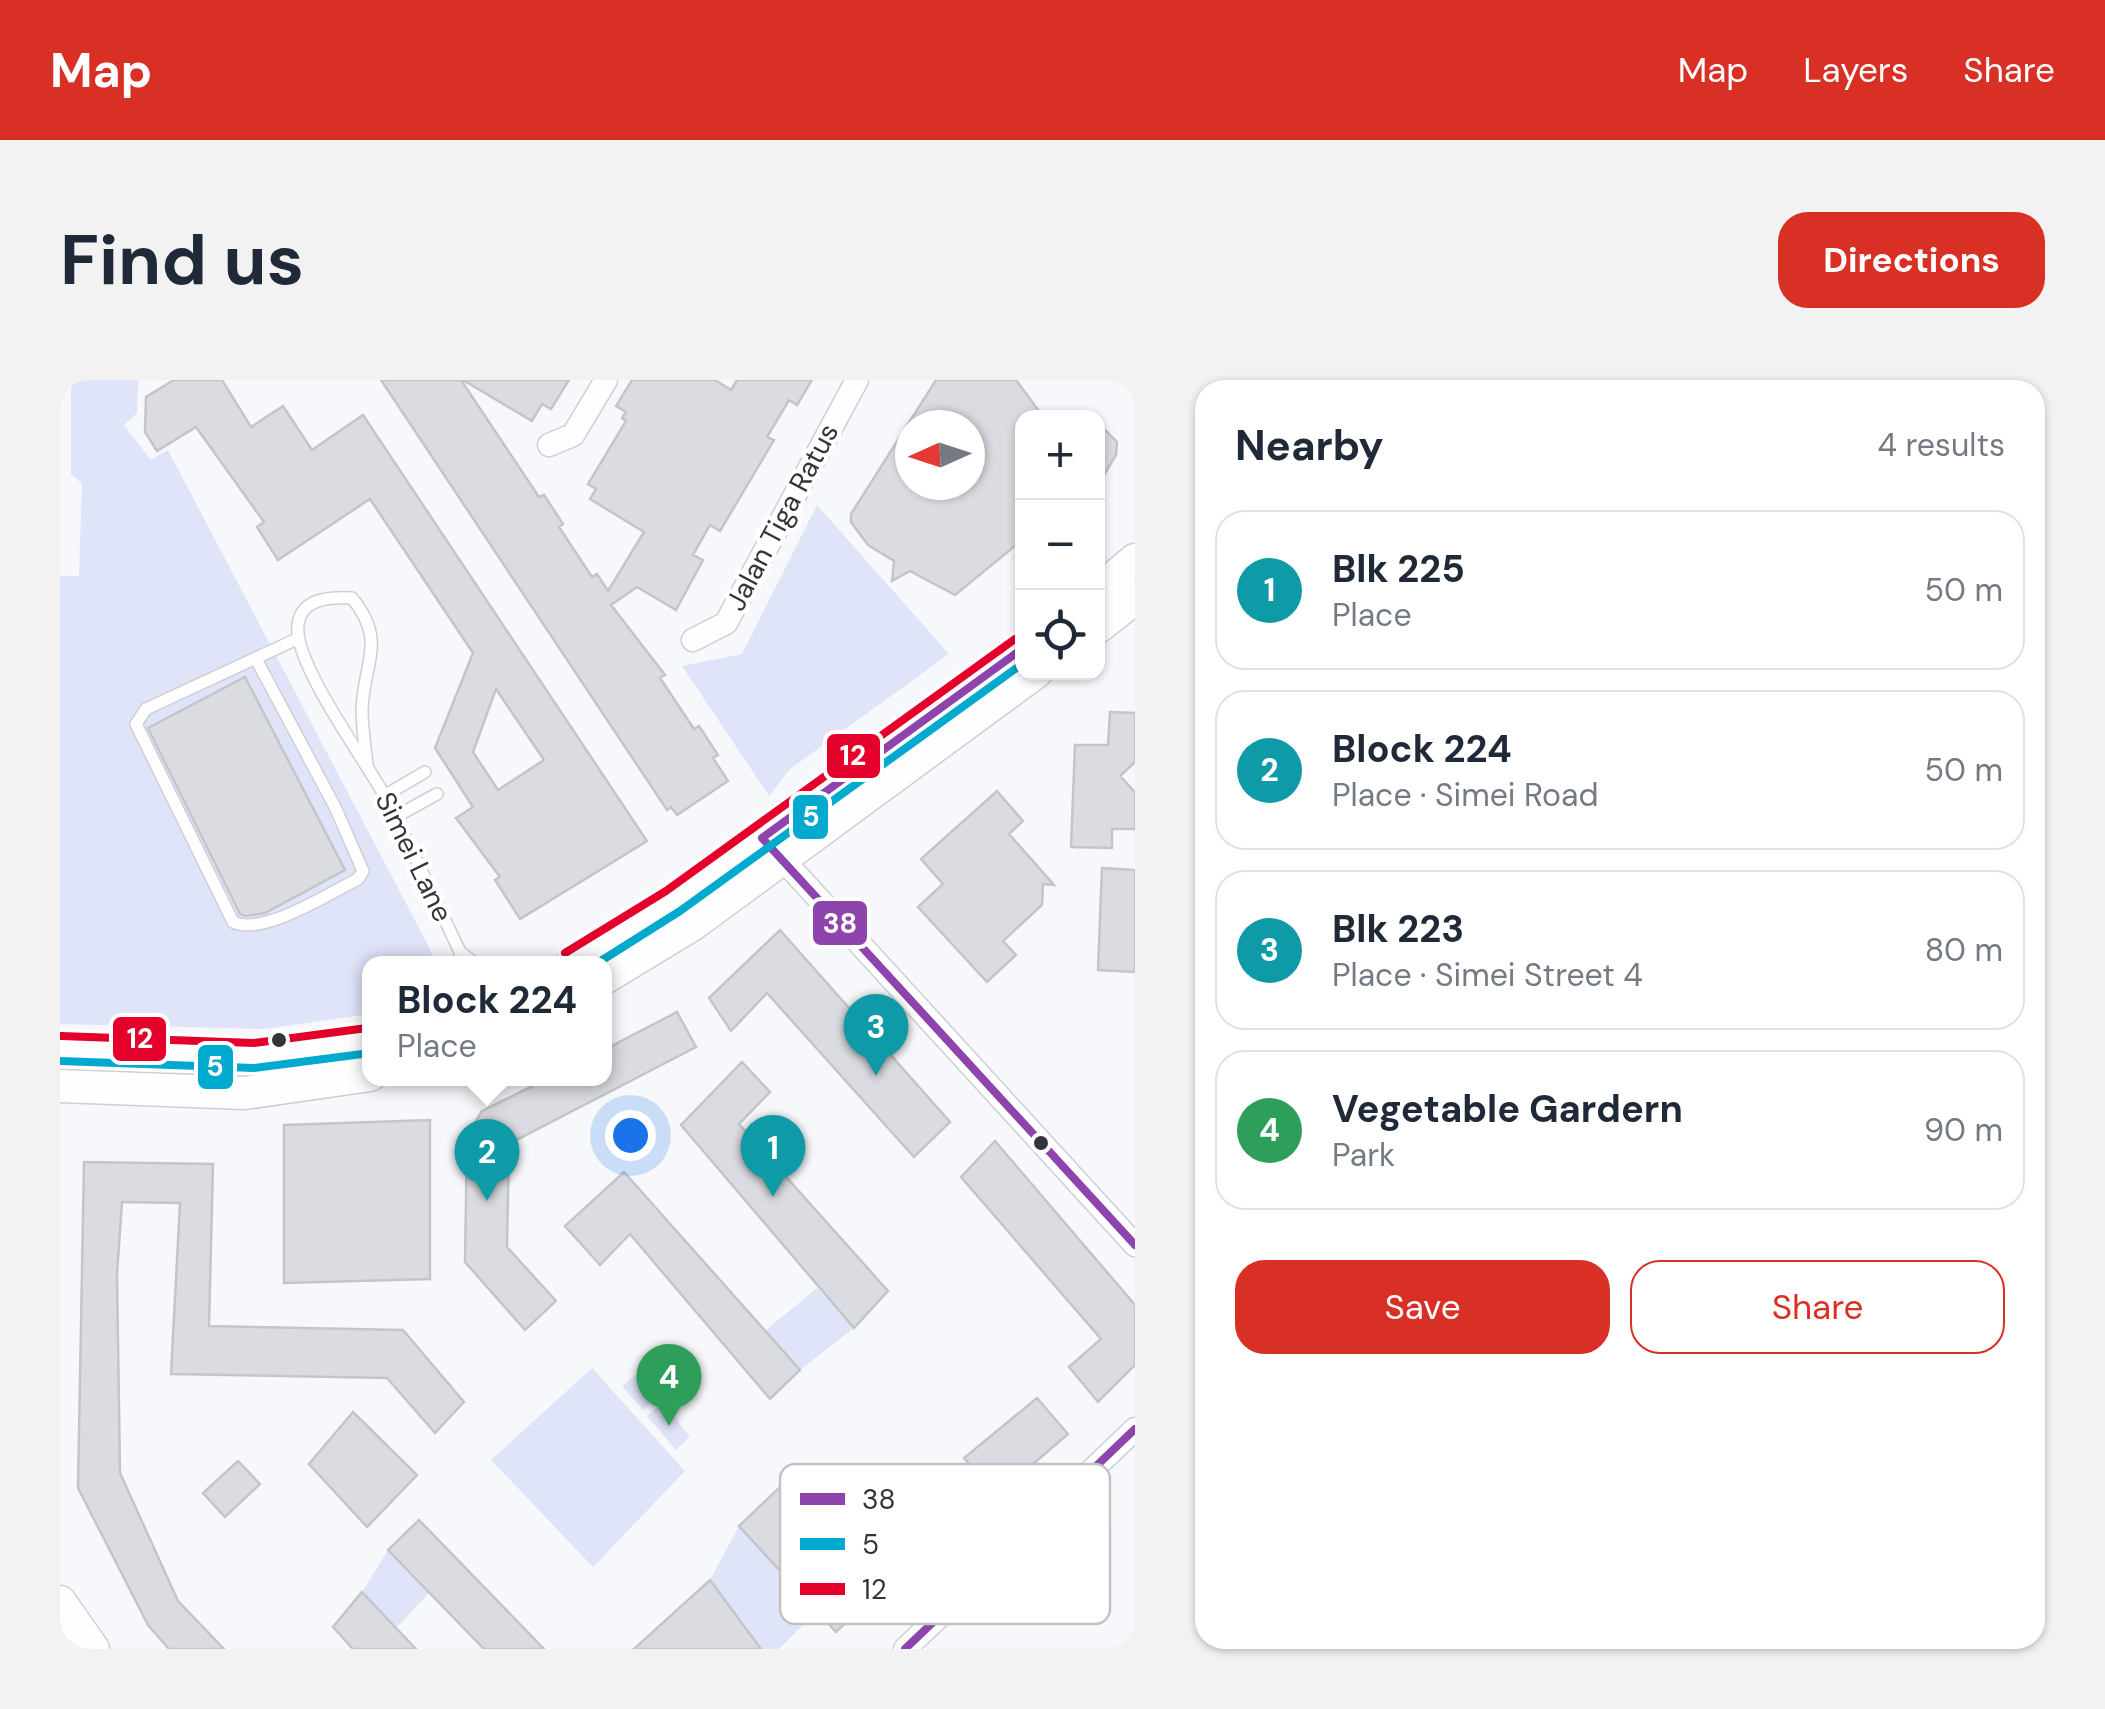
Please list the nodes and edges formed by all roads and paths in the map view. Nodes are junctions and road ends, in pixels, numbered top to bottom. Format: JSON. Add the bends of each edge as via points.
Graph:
{"nodes":[{"id":1,"x":606,"y":380,"type":"edge"},
{"id":2,"x":857,"y":380,"type":"edge"},
{"id":3,"x":549,"y":445,"type":"dead end"},
{"id":4,"x":1135,"y":560,"type":"edge"},
{"id":5,"x":1099,"y":590,"type":"edge"},
{"id":6,"x":1135,"y":598,"type":"edge"},
{"id":7,"x":1105,"y":622,"type":"edge"},
{"id":8,"x":297,"y":639,"type":"junction"},
{"id":9,"x":693,"y":640,"type":"dead end"},
{"id":10,"x":1015,"y":655,"type":"edge"},
{"id":11,"x":256,"y":659,"type":"junction"},
{"id":12,"x":1024,"y":680,"type":"edge"},
{"id":13,"x":367,"y":764,"type":"junction"},
{"id":14,"x":425,"y":772,"type":"dead end"},
{"id":15,"x":437,"y":794,"type":"dead end"},
{"id":16,"x":384,"y":796,"type":"junction"},
{"id":17,"x":395,"y":817,"type":"junction"},
{"id":18,"x":772,"y":848,"type":"junction"},
{"id":19,"x":459,"y":956,"type":"edge"},
{"id":20,"x":585,"y":956,"type":"edge"},
{"id":21,"x":612,"y":973,"type":"edge"},
{"id":22,"x":362,"y":1042,"type":"edge"},
{"id":23,"x":60,"y":1048,"type":"edge"},
{"id":24,"x":240,"y":1057,"type":"junction"},
{"id":25,"x":362,"y":1076,"type":"edge"},
{"id":26,"x":60,"y":1086,"type":"edge"},
{"id":27,"x":245,"y":1093,"type":"junction"},
{"id":28,"x":1135,"y":1245,"type":"edge"},
{"id":29,"x":1135,"y":1428,"type":"edge"},
{"id":30,"x":1097,"y":1464,"type":"edge"},
{"id":31,"x":60,"y":1602,"type":"edge"},
{"id":32,"x":930,"y":1624,"type":"edge"},
{"id":33,"x":93,"y":1649,"type":"edge"},
{"id":34,"x":904,"y":1649,"type":"edge"}],
"edges":[{"from":1,"to":3,"type":"street","via":[[573,436]]},
{"from":2,"to":9,"type":"street","name":"Jalan Tiga Ratus","via":[[726,623]]},
{"from":4,"to":5,"type":"main road"},
{"from":6,"to":7,"type":"main road"},
{"from":8,"to":11,"type":"lane"},
{"from":8,"to":13,"type":"lane","name":"Simei Lane","via":[[347,739]]},
{"from":8,"to":13,"type":"lane","name":"Simei Lane","via":[[308,604],[331,597],[352,598],[369,619],[374,646],[362,706]]},
{"from":10,"to":18,"type":"main road"},
{"from":11,"to":11,"type":"lane","via":[[363,871],[358,880],[243,927],[233,922],[137,733],[146,710]]},
{"from":12,"to":18,"type":"main road"},
{"from":13,"to":16,"type":"lane","name":"Simei Lane"},
{"from":14,"to":16,"type":"lane"},
{"from":15,"to":17,"type":"lane"},
{"from":16,"to":17,"type":"lane","name":"Simei Lane"},
{"from":17,"to":19,"type":"lane","name":"Simei Lane"},
{"from":18,"to":20,"type":"main road"},
{"from":18,"to":21,"type":"main road","via":[[694,924]]},
{"from":18,"to":28,"type":"street"},
{"from":22,"to":24,"type":"main road"},
{"from":23,"to":24,"type":"main road"},
{"from":24,"to":27,"type":"main road","via":[[229,1072]]},
{"from":25,"to":27,"type":"main road"},
{"from":26,"to":27,"type":"main road"},
{"from":29,"to":30,"type":"street"},
{"from":31,"to":33,"type":"main road"},
{"from":32,"to":34,"type":"street"}]}
